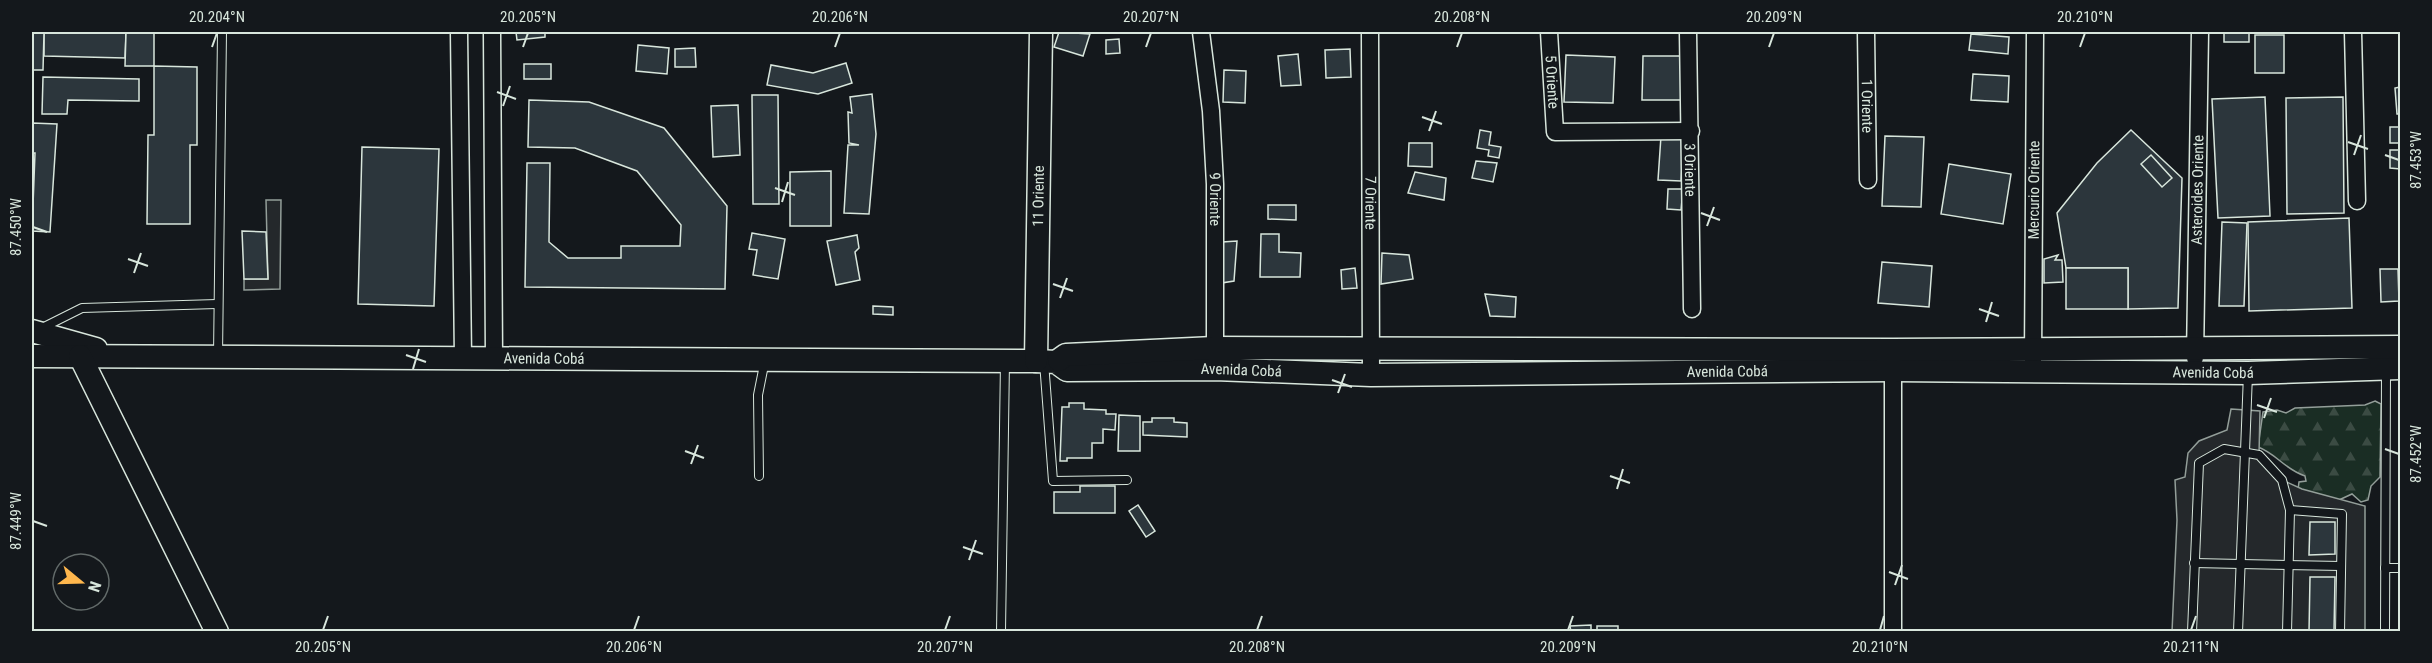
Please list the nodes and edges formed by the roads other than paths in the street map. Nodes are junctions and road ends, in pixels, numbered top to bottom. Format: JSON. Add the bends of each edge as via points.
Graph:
{"nodes":[{"id":1,"x":222,"y":32,"type":"edge"},
{"id":2,"x":459,"y":32,"type":"edge"},
{"id":3,"x":492,"y":32,"type":"edge"},
{"id":4,"x":1041,"y":32,"type":"edge"},
{"id":5,"x":1201,"y":32,"type":"edge"},
{"id":6,"x":1370,"y":32,"type":"edge"},
{"id":7,"x":1549,"y":32,"type":"edge"},
{"id":8,"x":1688,"y":32,"type":"edge"},
{"id":9,"x":1866,"y":32,"type":"edge"},
{"id":10,"x":2035,"y":32,"type":"edge"},
{"id":11,"x":2200,"y":32,"type":"edge"},
{"id":12,"x":2353,"y":32,"type":"edge"},
{"id":13,"x":1691,"y":131,"type":"junction"},
{"id":14,"x":1868,"y":180,"type":"dead end"},
{"id":15,"x":2357,"y":201,"type":"dead end"},
{"id":16,"x":218,"y":304,"type":"junction"},
{"id":17,"x":1692,"y":309,"type":"dead end"},
{"id":18,"x":33,"y":332,"type":"edge"},
{"id":19,"x":2033,"y":347,"type":"junction"},
{"id":20,"x":2196,"y":347,"type":"junction"},
{"id":21,"x":1372,"y":351,"type":"junction"},
{"id":22,"x":32,"y":356,"type":"edge"},
{"id":23,"x":80,"y":356,"type":"junction"},
{"id":24,"x":120,"y":356,"type":"junction"},
{"id":25,"x":218,"y":356,"type":"junction"},
{"id":26,"x":2393,"y":357,"type":"edge"},
{"id":27,"x":463,"y":358,"type":"junction"},
{"id":28,"x":494,"y":358,"type":"junction"},
{"id":29,"x":1214,"y":358,"type":"junction"},
{"id":30,"x":765,"y":359,"type":"junction"},
{"id":31,"x":1893,"y":360,"type":"junction"},
{"id":32,"x":2248,"y":360,"type":"junction"},
{"id":33,"x":1005,"y":361,"type":"junction"},
{"id":34,"x":1045,"y":362,"type":"junction"},
{"id":35,"x":2194,"y":371,"type":"junction"},
{"id":36,"x":2033,"y":372,"type":"junction"},
{"id":37,"x":1371,"y":375,"type":"junction"},
{"id":38,"x":2243,"y":452,"type":"junction"},
{"id":39,"x":759,"y":476,"type":"dead end"},
{"id":40,"x":1127,"y":480,"type":"dead end"},
{"id":41,"x":2289,"y":510,"type":"junction"},
{"id":42,"x":2194,"y":563,"type":"junction"},
{"id":43,"x":2239,"y":564,"type":"junction"},
{"id":44,"x":2287,"y":565,"type":"junction"},
{"id":45,"x":2341,"y":566,"type":"junction"},
{"id":46,"x":2385,"y":568,"type":"junction"},
{"id":47,"x":2400,"y":568,"type":"edge"},
{"id":48,"x":218,"y":632,"type":"edge"},
{"id":49,"x":1002,"y":632,"type":"edge"},
{"id":50,"x":1893,"y":632,"type":"edge"},
{"id":51,"x":2192,"y":632,"type":"edge"},
{"id":52,"x":2238,"y":632,"type":"edge"},
{"id":53,"x":2287,"y":632,"type":"edge"},
{"id":54,"x":2340,"y":632,"type":"edge"},
{"id":55,"x":2385,"y":632,"type":"edge"}],
"edges":[{"from":1,"to":16,"type":"lane"},
{"from":2,"to":27,"type":"street"},
{"from":3,"to":28,"type":"street"},
{"from":4,"to":34,"type":"main road","name":"11 Oriente"},
{"from":5,"to":29,"type":"street","name":"9 Oriente","via":[[1215,184]]},
{"from":6,"to":21,"type":"street","name":"7 Oriente"},
{"from":7,"to":13,"type":"street","name":"5 Oriente","via":[[1555,132]]},
{"from":8,"to":13,"type":"street","name":"3 Oriente"},
{"from":9,"to":14,"type":"street","name":"1 Oriente"},
{"from":10,"to":19,"type":"street","name":"Mercurio Oriente"},
{"from":11,"to":20,"type":"street","name":"Asteroides Oriente"},
{"from":12,"to":15,"type":"street"},
{"from":13,"to":17,"type":"street","name":"3 Oriente"},
{"from":16,"to":18,"type":"lane","via":[[82,308]]},
{"from":16,"to":25,"type":"lane"},
{"from":18,"to":24,"type":"main road"},
{"from":19,"to":20,"type":"main road","name":"Avenida Cobá"},
{"from":19,"to":31,"type":"main road","name":"Avenida Cobá"},
{"from":19,"to":36,"type":"street","name":"Mercurio Oriente"},
{"from":20,"to":32,"type":"main road","name":"Avenida Cobá"},
{"from":20,"to":35,"type":"street","name":"Asteroides Oriente"},
{"from":21,"to":29,"type":"main road","name":"Avenida Cobá"},
{"from":21,"to":31,"type":"main road","name":"Avenida Cobá"},
{"from":21,"to":37,"type":"street","name":"7 Oriente"},
{"from":22,"to":23,"type":"main road","name":"Avenida Cobá"},
{"from":23,"to":24,"type":"main road","name":"Avenida Cobá"},
{"from":23,"to":48,"type":"main road"},
{"from":24,"to":25,"type":"main road","name":"Avenida Cobá"},
{"from":25,"to":27,"type":"main road","name":"Avenida Cobá"},
{"from":26,"to":32,"type":"main road","name":"Avenida Cobá"},
{"from":26,"to":46,"type":"lane"},
{"from":27,"to":28,"type":"main road","name":"Avenida Cobá"},
{"from":28,"to":30,"type":"main road","name":"Avenida Cobá"},
{"from":29,"to":34,"type":"main road","name":"Avenida Cobá","via":[[1067,370]]},
{"from":29,"to":37,"type":"main road","name":"Avenida Cobá"},
{"from":30,"to":33,"type":"main road","name":"Avenida Cobá"},
{"from":30,"to":39,"type":"lane","via":[[758,395]]},
{"from":31,"to":36,"type":"main road","name":"Avenida Cobá"},
{"from":31,"to":37,"type":"main road","name":"Avenida Cobá"},
{"from":31,"to":50,"type":"street"},
{"from":32,"to":35,"type":"main road","name":"Avenida Cobá"},
{"from":32,"to":38,"type":"lane"},
{"from":33,"to":34,"type":"main road","name":"Avenida Cobá"},
{"from":33,"to":49,"type":"lane"},
{"from":34,"to":40,"type":"lane","via":[[1053,481]]},
{"from":35,"to":36,"type":"main road","name":"Avenida Cobá"},
{"from":38,"to":41,"type":"lane","via":[[2259,454],[2282,480]]},
{"from":38,"to":42,"type":"lane","via":[[2224,449],[2199,463]]},
{"from":38,"to":43,"type":"lane"},
{"from":41,"to":44,"type":"lane"},
{"from":41,"to":45,"type":"lane","via":[[2342,514]]},
{"from":42,"to":43,"type":"lane"},
{"from":42,"to":51,"type":"lane"},
{"from":43,"to":44,"type":"lane"},
{"from":43,"to":52,"type":"lane"},
{"from":44,"to":45,"type":"lane"},
{"from":44,"to":53,"type":"lane"},
{"from":45,"to":54,"type":"lane"},
{"from":46,"to":47,"type":"lane"},
{"from":46,"to":55,"type":"lane"}]}
